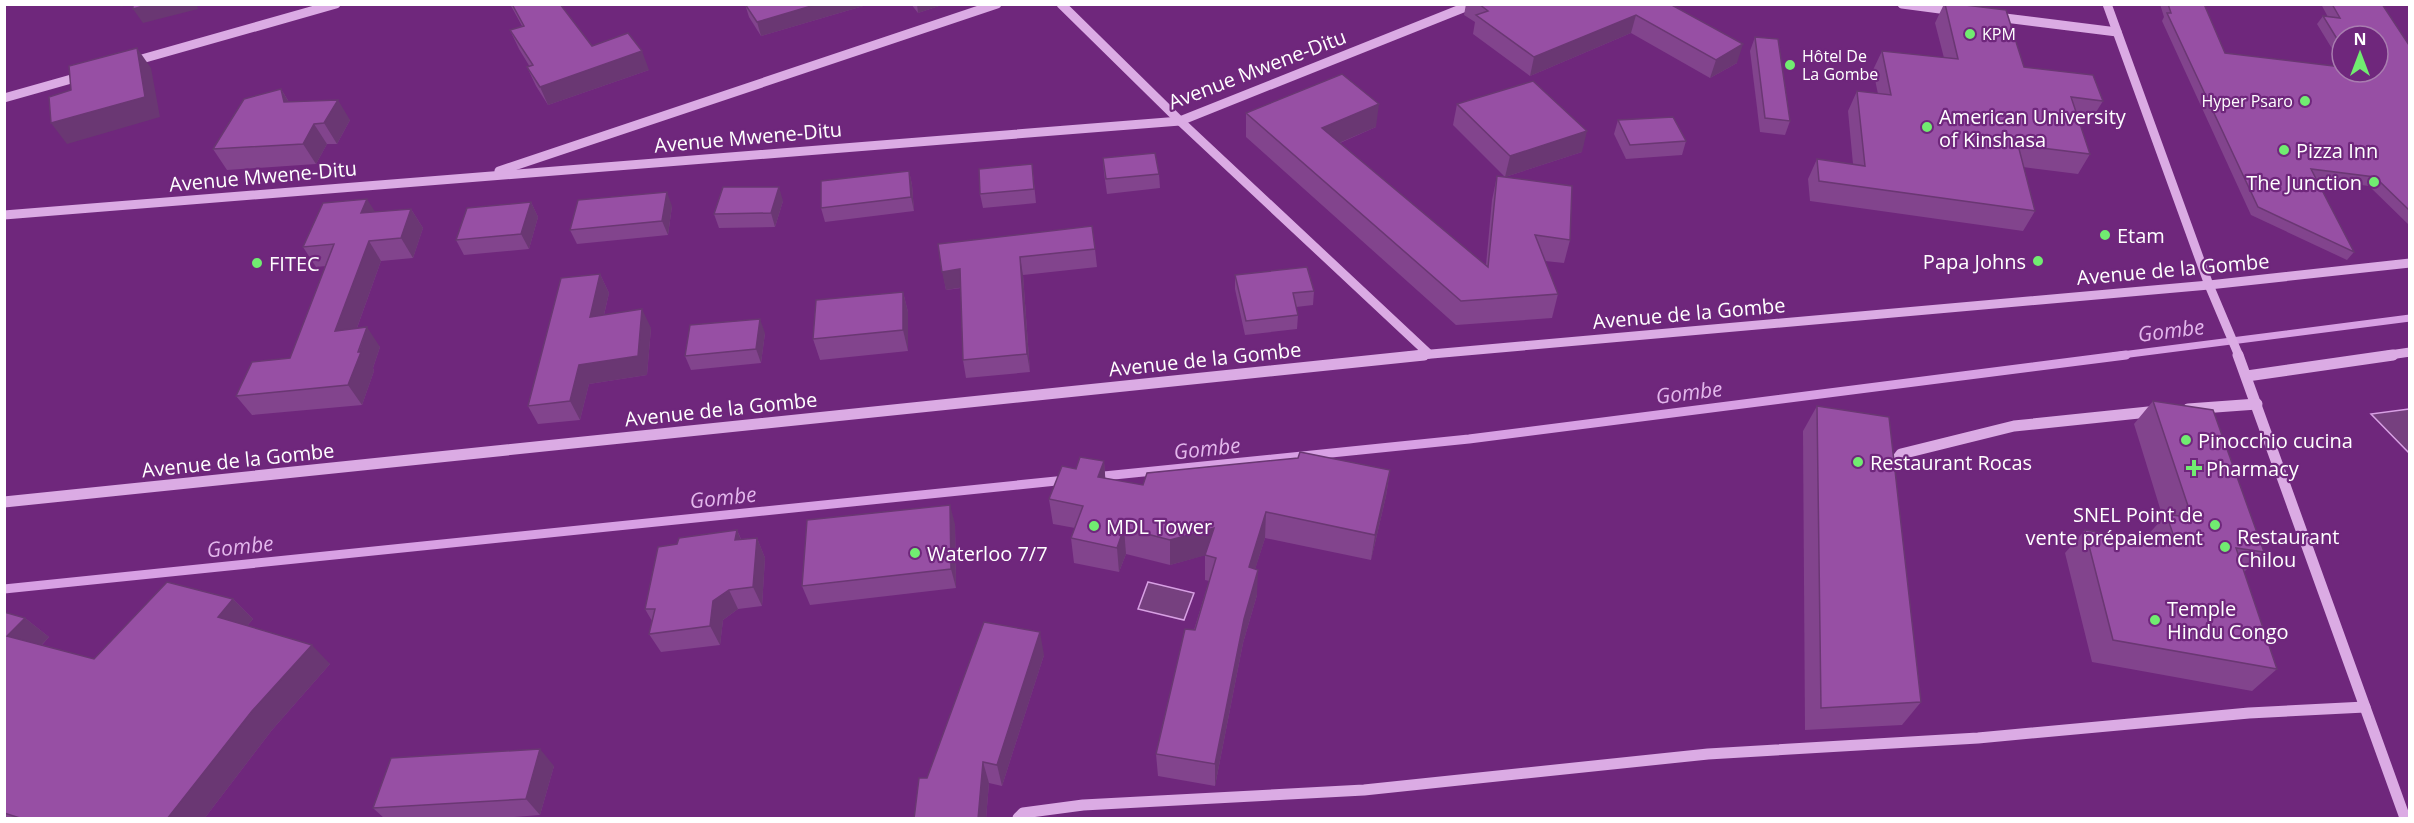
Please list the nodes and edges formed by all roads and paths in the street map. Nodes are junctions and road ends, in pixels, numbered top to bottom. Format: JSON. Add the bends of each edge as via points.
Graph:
{"nodes":[{"id":1,"x":336,"y":4,"type":"edge"},
{"id":2,"x":997,"y":4,"type":"edge"},
{"id":3,"x":1060,"y":4,"type":"edge"},
{"id":4,"x":1473,"y":4,"type":"edge"},
{"id":5,"x":1902,"y":4,"type":"edge"},
{"id":6,"x":2107,"y":4,"type":"edge"},
{"id":7,"x":1970,"y":13,"type":"edge"},
{"id":8,"x":1992,"y":16,"type":"edge"},
{"id":9,"x":2117,"y":32,"type":"junction"},
{"id":10,"x":119,"y":66,"type":"edge"},
{"id":11,"x":96,"y":72,"type":"edge"},
{"id":12,"x":4,"y":98,"type":"edge"},
{"id":13,"x":1180,"y":121,"type":"junction"},
{"id":14,"x":482,"y":176,"type":"junction"},
{"id":15,"x":4,"y":215,"type":"edge"},
{"id":16,"x":2409,"y":263,"type":"edge"},
{"id":17,"x":2209,"y":285,"type":"junction"},
{"id":18,"x":2409,"y":352,"type":"edge"},
{"id":19,"x":1429,"y":354,"type":"junction"},
{"id":20,"x":2247,"y":376,"type":"junction"},
{"id":21,"x":2257,"y":404,"type":"junction"},
{"id":22,"x":1888,"y":484,"type":"edge"},
{"id":23,"x":4,"y":502,"type":"edge"},
{"id":24,"x":2365,"y":707,"type":"junction"},
{"id":25,"x":2404,"y":804,"type":"edge"},
{"id":26,"x":1018,"y":819,"type":"edge"},
{"id":27,"x":2405,"y":819,"type":"edge"}],
"edges":[{"from":1,"to":10,"type":"street"},
{"from":2,"to":14,"type":"street"},
{"from":3,"to":13,"type":"street"},
{"from":4,"to":13,"type":"street","name":"Avenue Mwene-Ditu"},
{"from":5,"to":7,"type":"street"},
{"from":6,"to":9,"type":"street"},
{"from":8,"to":9,"type":"street"},
{"from":9,"to":17,"type":"street"},
{"from":11,"to":12,"type":"street"},
{"from":13,"to":14,"type":"street","name":"Avenue Mwene-Ditu"},
{"from":13,"to":19,"type":"street"},
{"from":14,"to":15,"type":"street","name":"Avenue Mwene-Ditu"},
{"from":16,"to":17,"type":"street","name":"Avenue de la Gombe"},
{"from":17,"to":19,"type":"street","name":"Avenue de la Gombe"},
{"from":17,"to":20,"type":"street"},
{"from":18,"to":20,"type":"street"},
{"from":19,"to":23,"type":"street","name":"Avenue de la Gombe"},
{"from":20,"to":21,"type":"street"},
{"from":21,"to":22,"type":"street","via":[[2014,426],[1901,454],[1887,472]]},
{"from":21,"to":24,"type":"street"},
{"from":24,"to":25,"type":"street"},
{"from":24,"to":26,"type":"street","via":[[2249,713],[1978,738],[1707,754],[1364,790],[1083,805],[1023,813]]},
{"from":25,"to":27,"type":"street"}]}
